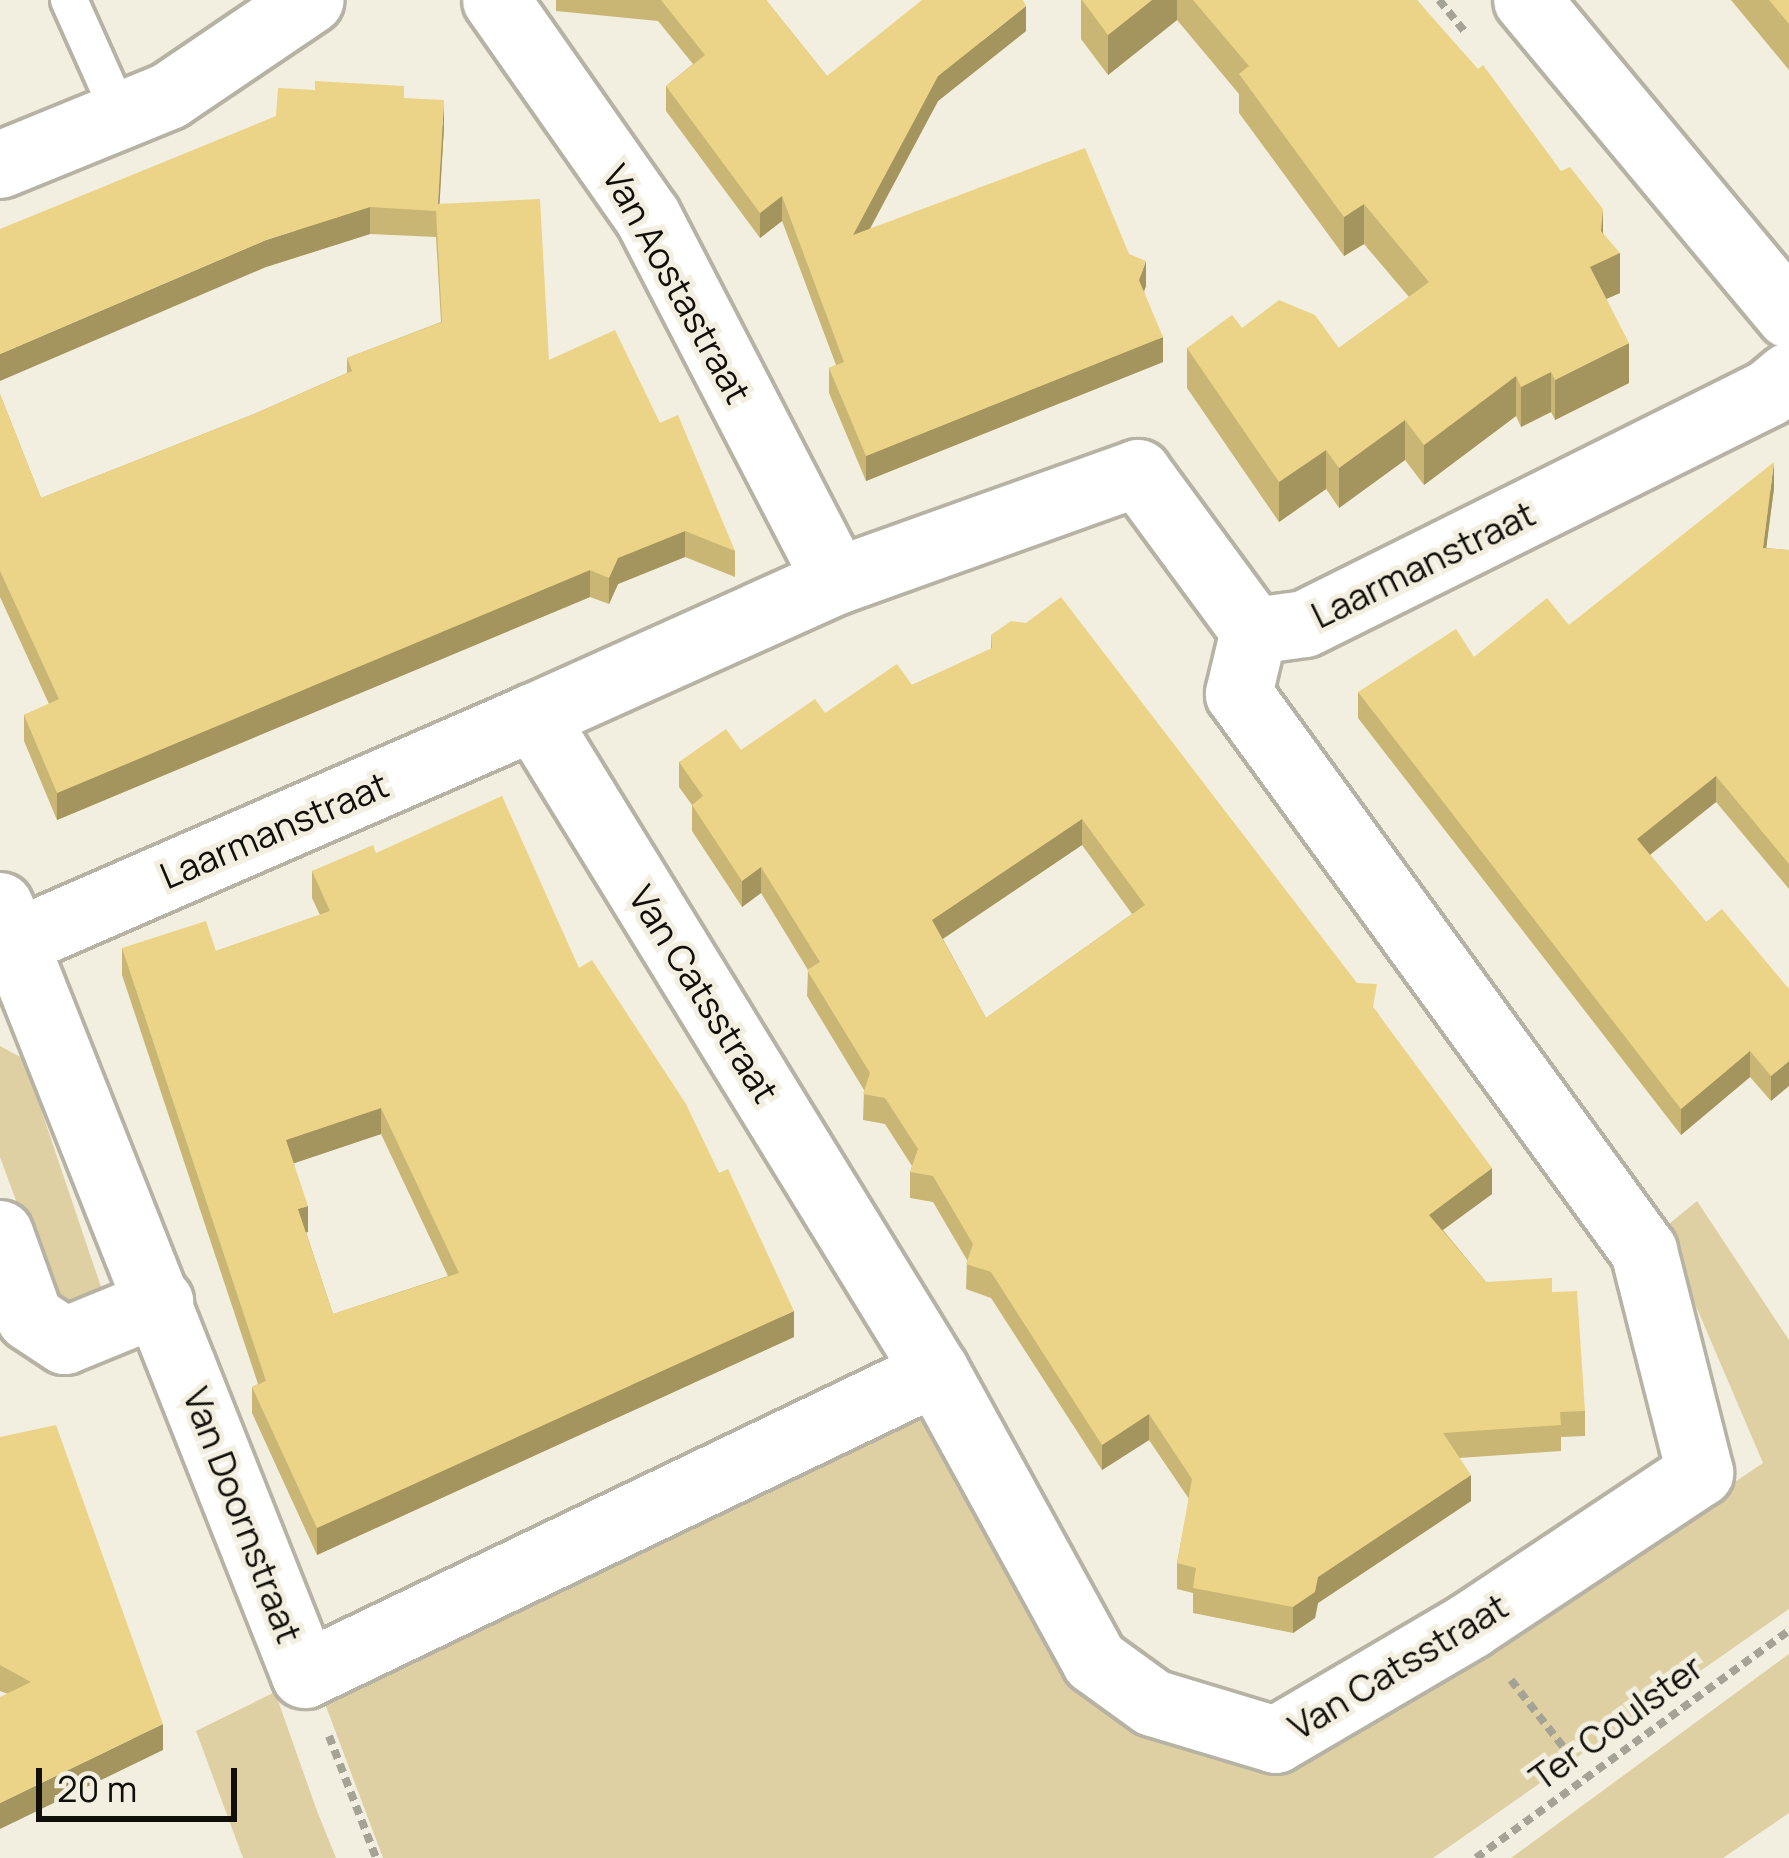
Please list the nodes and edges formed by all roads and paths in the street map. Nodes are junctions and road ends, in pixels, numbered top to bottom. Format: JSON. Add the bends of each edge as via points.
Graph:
{"nodes":[{"id":1,"x":69,"y":0,"type":"edge"},
{"id":2,"x":496,"y":0,"type":"edge"},
{"id":3,"x":1527,"y":0,"type":"edge"},
{"id":4,"x":289,"y":6,"type":"edge"},
{"id":5,"x":121,"y":116,"type":"junction"},
{"id":6,"x":0,"y":165,"type":"edge"},
{"id":7,"x":1789,"y":315,"type":"edge"},
{"id":8,"x":1779,"y":384,"type":"edge"},
{"id":9,"x":837,"y":580,"type":"junction"},
{"id":10,"x":1254,"y":631,"type":"junction"},
{"id":11,"x":534,"y":717,"type":"junction"},
{"id":12,"x":12,"y":961,"type":"edge"},
{"id":13,"x":0,"y":1234,"type":"edge"},
{"id":14,"x":160,"y":1302,"type":"junction"},
{"id":15,"x":936,"y":1372,"type":"junction"},
{"id":16,"x":1469,"y":1626,"type":"junction"},
{"id":17,"x":1789,"y":1631,"type":"edge"},
{"id":18,"x":305,"y":1675,"type":"junction"},
{"id":19,"x":1586,"y":1776,"type":"junction"},
{"id":20,"x":376,"y":1858,"type":"edge"},
{"id":21,"x":1476,"y":1858,"type":"edge"}],
"edges":[{"from":1,"to":5,"type":"lane"},
{"from":2,"to":9,"type":"street","name":"Van Aostastraat","via":[[648,217]]},
{"from":3,"to":7,"type":"street"},
{"from":4,"to":5,"type":"street","via":[[169,96]]},
{"from":5,"to":6,"type":"street"},
{"from":8,"to":10,"type":"street","name":"Laarmanstraat","via":[[1305,624]]},
{"from":9,"to":10,"type":"street","via":[[1138,473]]},
{"from":9,"to":11,"type":"street"},
{"from":10,"to":16,"type":"street","name":"Van Catsstraat","via":[[1238,694],[1644,1250],[1700,1473]]},
{"from":11,"to":12,"type":"street","name":"Laarmanstraat"},
{"from":11,"to":15,"type":"street","name":"Van Catsstraat"},
{"from":12,"to":14,"type":"street","name":"Van Doornstraat"},
{"from":13,"to":14,"type":"street","via":[[30,1318],[65,1341]]},
{"from":14,"to":18,"type":"street","name":"Van Doornstraat"},
{"from":15,"to":16,"type":"street","name":"Van Catsstraat","via":[[1094,1661],[1153,1703],[1276,1740]]},
{"from":15,"to":18,"type":"street","name":"Van Doornstraat"},
{"from":16,"to":19,"type":"path"},
{"from":17,"to":19,"type":"path","name":"Ter Coulster"},
{"from":18,"to":20,"type":"path"},
{"from":19,"to":21,"type":"path","name":"Ter Coulster"}]}
